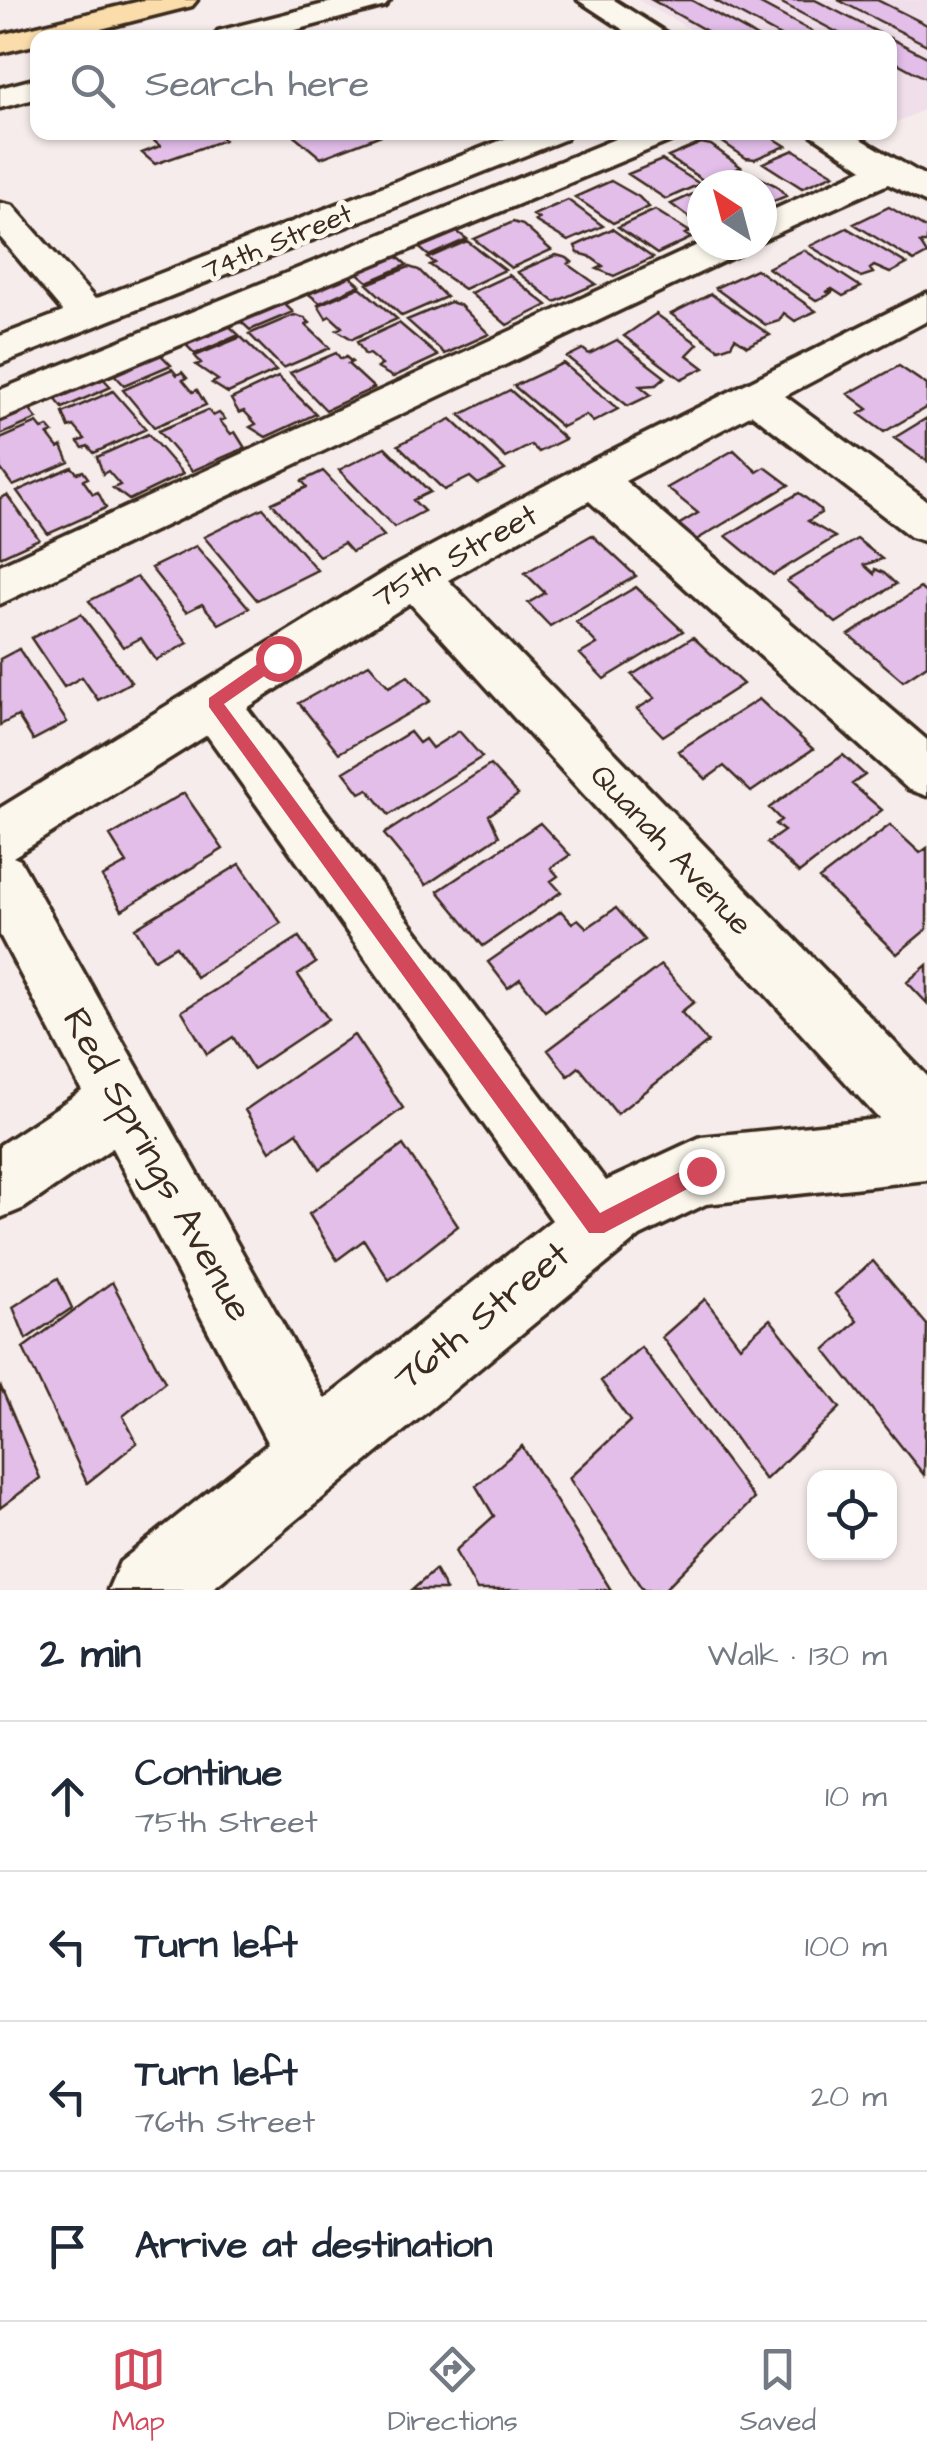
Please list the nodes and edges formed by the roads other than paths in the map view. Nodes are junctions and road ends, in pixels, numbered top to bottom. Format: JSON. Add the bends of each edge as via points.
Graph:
{"nodes":[{"id":1,"x":182,"y":0,"type":"edge"},
{"id":2,"x":374,"y":0,"type":"edge"},
{"id":3,"x":593,"y":0,"type":"edge"},
{"id":4,"x":58,"y":30,"type":"edge"},
{"id":5,"x":259,"y":30,"type":"edge"},
{"id":6,"x":644,"y":30,"type":"edge"},
{"id":7,"x":30,"y":37,"type":"edge"},
{"id":8,"x":0,"y":44,"type":"edge"},
{"id":9,"x":30,"y":90,"type":"edge"},
{"id":10,"x":0,"y":98,"type":"edge"},
{"id":11,"x":534,"y":140,"type":"edge"},
{"id":12,"x":645,"y":140,"type":"edge"},
{"id":13,"x":837,"y":140,"type":"edge"},
{"id":14,"x":888,"y":170,"type":"junction"},
{"id":15,"x":927,"y":192,"type":"edge"},
{"id":16,"x":0,"y":214,"type":"edge"},
{"id":17,"x":777,"y":222,"type":"edge"},
{"id":18,"x":696,"y":260,"type":"edge"},
{"id":19,"x":88,"y":316,"type":"junction"},
{"id":20,"x":916,"y":324,"type":"edge"},
{"id":21,"x":0,"y":351,"type":"edge"},
{"id":22,"x":756,"y":396,"type":"junction"},
{"id":23,"x":0,"y":406,"type":"edge"},
{"id":24,"x":596,"y":481,"type":"junction"},
{"id":25,"x":927,"y":525,"type":"edge"},
{"id":26,"x":416,"y":577,"type":"junction"},
{"id":27,"x":0,"y":586,"type":"edge"},
{"id":28,"x":214,"y":702,"type":"junction"},
{"id":29,"x":927,"y":773,"type":"edge"},
{"id":30,"x":0,"y":836,"type":"edge"},
{"id":31,"x":0,"y":878,"type":"edge"},
{"id":32,"x":123,"y":1103,"type":"junction"},
{"id":33,"x":927,"y":1123,"type":"edge"},
{"id":34,"x":927,"y":1147,"type":"edge"},
{"id":35,"x":0,"y":1184,"type":"edge"},
{"id":36,"x":596,"y":1226,"type":"junction"},
{"id":37,"x":314,"y":1453,"type":"junction"},
{"id":38,"x":148,"y":1590,"type":"edge"}],
"edges":[{"from":1,"to":4,"type":"main road"},
{"from":2,"to":5,"type":"street"},
{"from":3,"to":6,"type":"street"},
{"from":7,"to":8,"type":"main road"},
{"from":9,"to":10,"type":"street"},
{"from":11,"to":19,"type":"street","name":"74th Street"},
{"from":12,"to":23,"type":"street"},
{"from":13,"to":14,"type":"street"},
{"from":14,"to":15,"type":"street"},
{"from":14,"to":17,"type":"street"},
{"from":16,"to":19,"type":"street"},
{"from":18,"to":27,"type":"street"},
{"from":19,"to":21,"type":"street","name":"74th Street"},
{"from":20,"to":22,"type":"street","name":"75th Street"},
{"from":22,"to":24,"type":"street","name":"75th Street"},
{"from":22,"to":25,"type":"street"},
{"from":24,"to":26,"type":"street","name":"75th Street"},
{"from":24,"to":29,"type":"street"},
{"from":26,"to":28,"type":"street","name":"75th Street"},
{"from":26,"to":33,"type":"street","name":"Quanah Avenue"},
{"from":28,"to":30,"type":"street","name":"75th Street"},
{"from":28,"to":36,"type":"street"},
{"from":31,"to":32,"type":"street","name":"Red Springs Avenue"},
{"from":32,"to":35,"type":"street"},
{"from":32,"to":37,"type":"street","name":"Red Springs Avenue"},
{"from":34,"to":36,"type":"street","name":"76th Street","via":[[701,1171]]},
{"from":36,"to":37,"type":"street","name":"76th Street"},
{"from":37,"to":38,"type":"street","name":"76th Street"}]}
